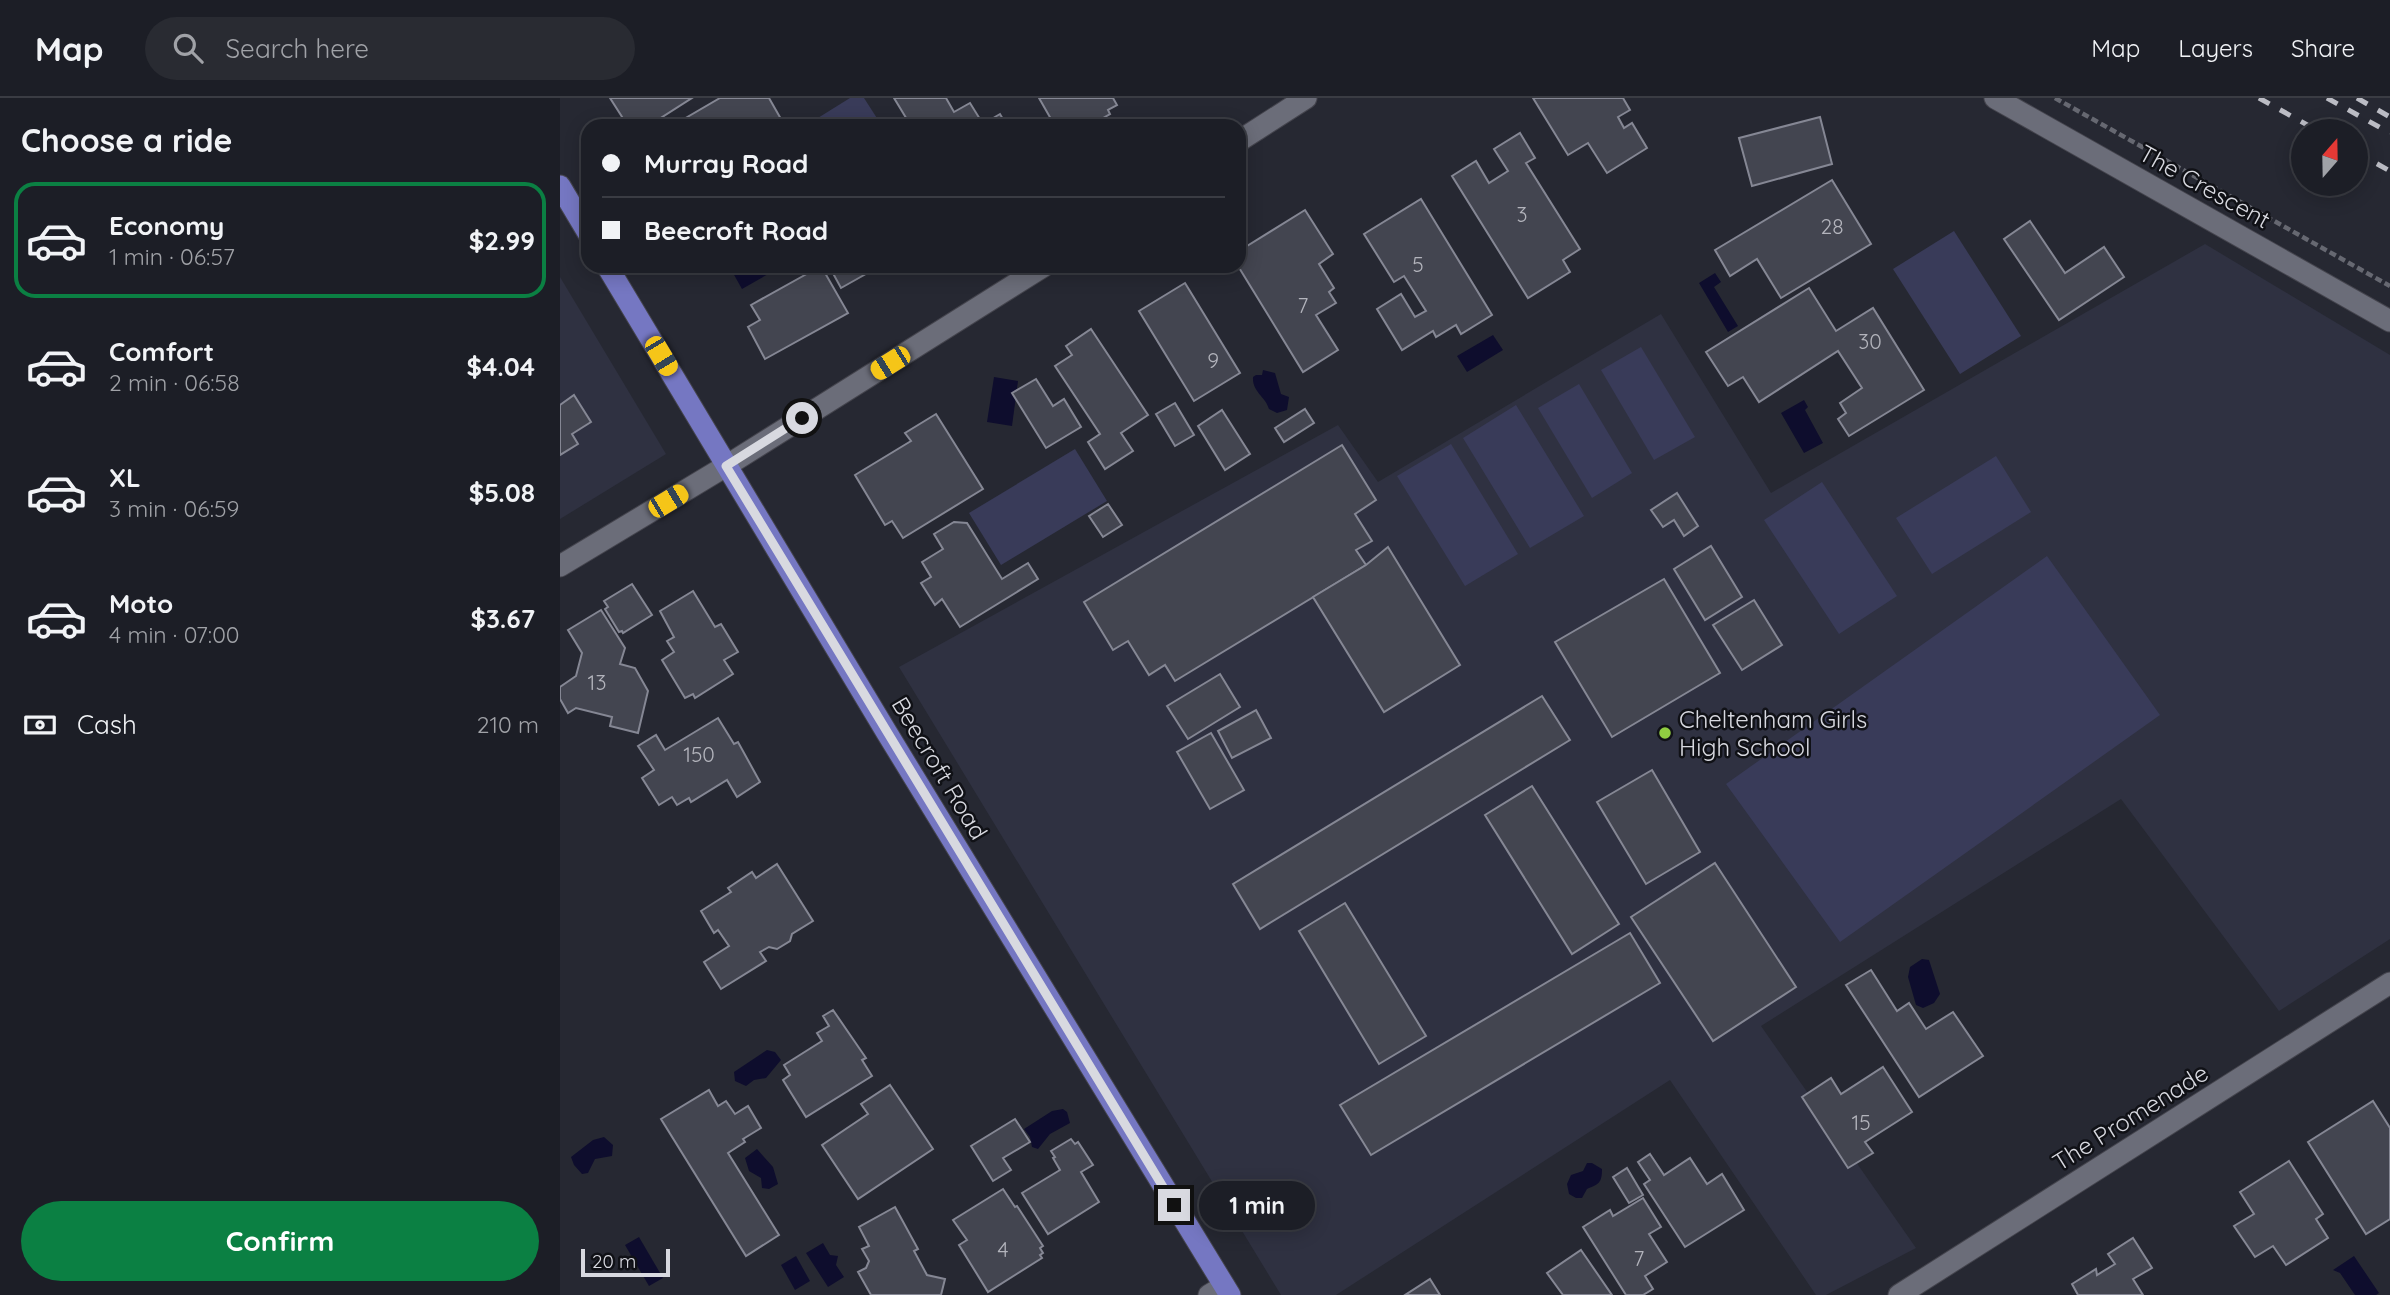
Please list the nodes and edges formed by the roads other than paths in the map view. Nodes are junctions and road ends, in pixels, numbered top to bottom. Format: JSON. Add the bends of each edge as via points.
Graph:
{"nodes":[{"id":1,"x":1306,"y":98,"type":"edge"},
{"id":2,"x":1995,"y":98,"type":"edge"},
{"id":3,"x":1246,"y":137,"type":"edge"},
{"id":4,"x":560,"y":186,"type":"edge"},
{"id":5,"x":581,"y":221,"type":"edge"},
{"id":6,"x":611,"y":273,"type":"edge"},
{"id":7,"x":1033,"y":273,"type":"edge"},
{"id":8,"x":2390,"y":321,"type":"edge"},
{"id":9,"x":726,"y":466,"type":"junction"},
{"id":10,"x":560,"y":566,"type":"edge"},
{"id":11,"x":2390,"y":983,"type":"edge"},
{"id":12,"x":1221,"y":1292,"type":"edge"},
{"id":13,"x":1899,"y":1295,"type":"edge"}],
"edges":[{"from":1,"to":3,"type":"street"},
{"from":2,"to":8,"type":"street","name":"The Crescent"},
{"from":4,"to":5,"type":"main road"},
{"from":6,"to":9,"type":"main road","name":"Beecroft Road"},
{"from":7,"to":9,"type":"street"},
{"from":9,"to":10,"type":"street"},
{"from":9,"to":12,"type":"main road","name":"Beecroft Road"},
{"from":11,"to":13,"type":"street","name":"The Promenade"}]}
